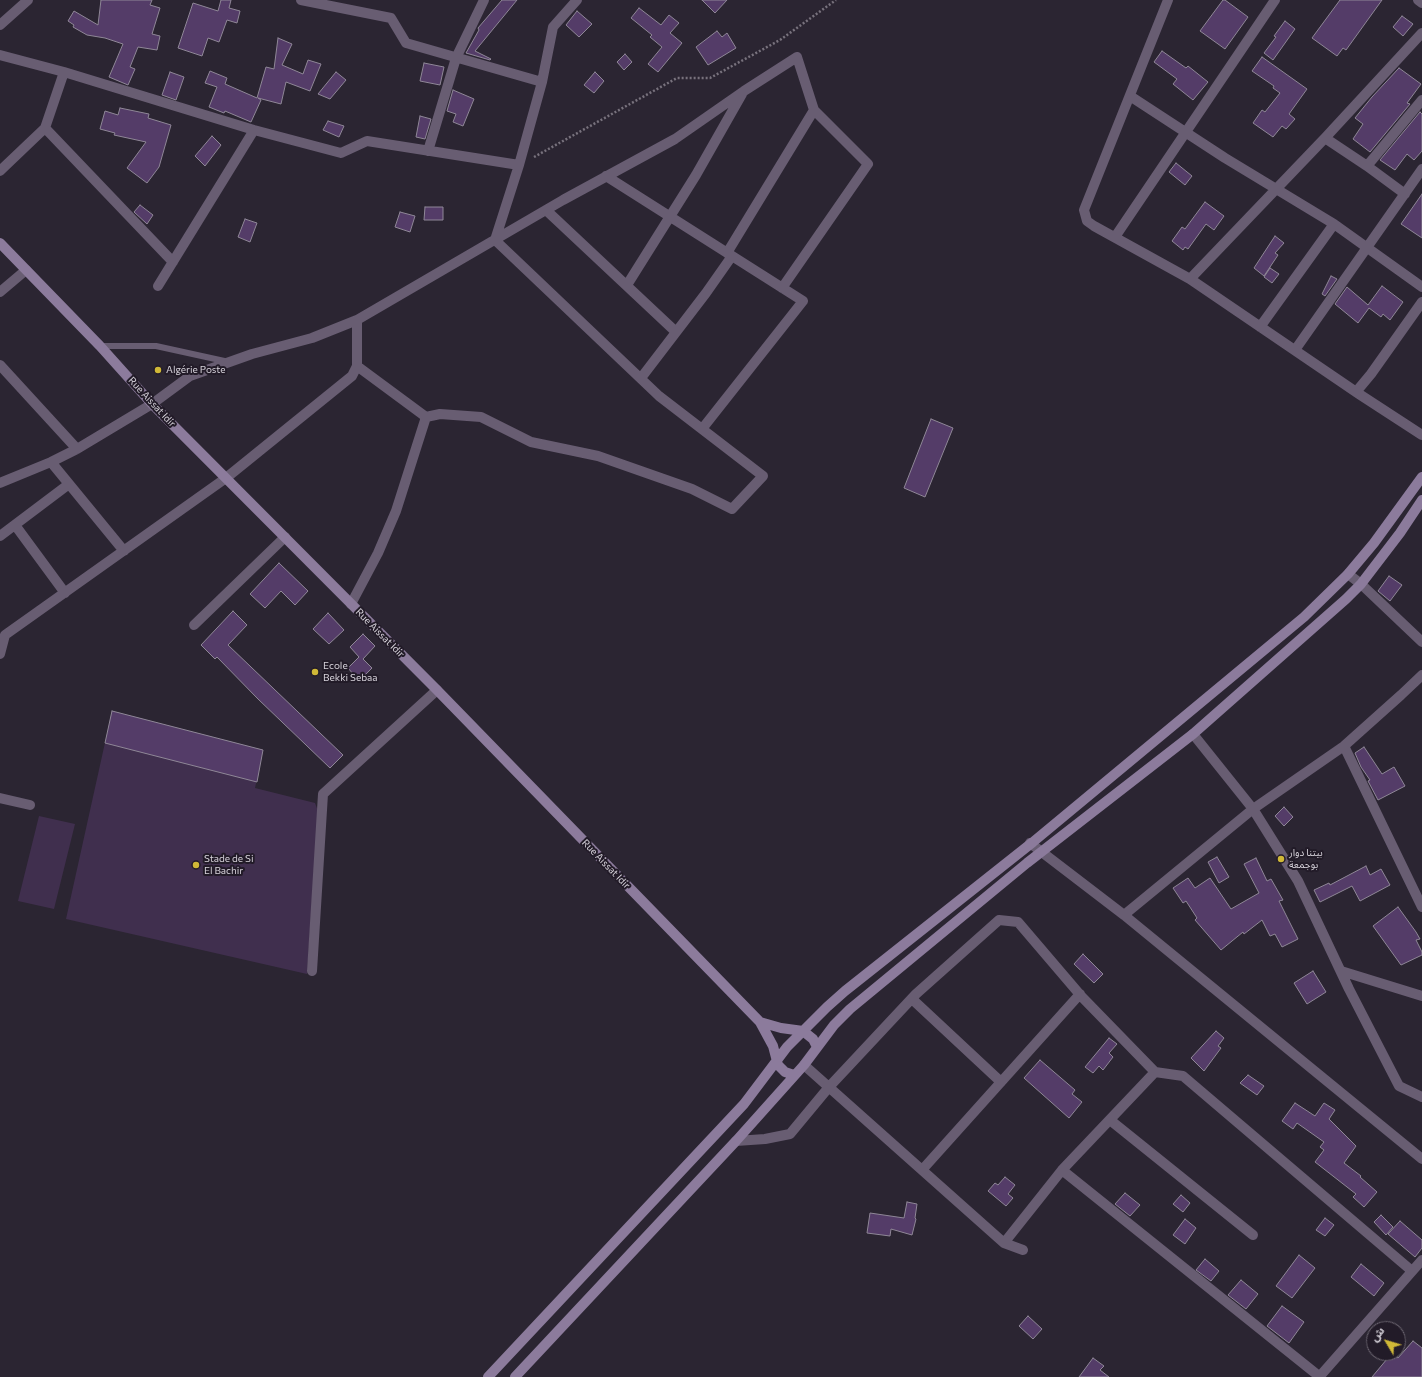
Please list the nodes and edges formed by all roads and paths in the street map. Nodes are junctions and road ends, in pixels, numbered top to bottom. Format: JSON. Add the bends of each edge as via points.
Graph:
{"nodes":[{"id":1,"x":28,"y":0,"type":"edge"},
{"id":2,"x":302,"y":0,"type":"edge"},
{"id":3,"x":484,"y":0,"type":"edge"},
{"id":4,"x":578,"y":0,"type":"edge"},
{"id":5,"x":836,"y":0,"type":"edge"},
{"id":6,"x":1168,"y":0,"type":"edge"},
{"id":7,"x":1275,"y":0,"type":"edge"},
{"id":8,"x":1418,"y":0,"type":"edge"},
{"id":9,"x":1422,"y":3,"type":"edge"},
{"id":10,"x":1,"y":22,"type":"edge"},
{"id":11,"x":1422,"y":33,"type":"edge"},
{"id":12,"x":0,"y":55,"type":"edge"},
{"id":13,"x":456,"y":58,"type":"junction"},
{"id":14,"x":64,"y":72,"type":"junction"},
{"id":15,"x":542,"y":82,"type":"junction"},
{"id":16,"x":744,"y":91,"type":"junction"},
{"id":17,"x":1130,"y":96,"type":"junction"},
{"id":18,"x":1422,"y":100,"type":"edge"},
{"id":19,"x":814,"y":110,"type":"junction"},
{"id":20,"x":46,"y":128,"type":"junction"},
{"id":21,"x":254,"y":130,"type":"junction"},
{"id":22,"x":1186,"y":132,"type":"junction"},
{"id":23,"x":1325,"y":138,"type":"junction"},
{"id":24,"x":428,"y":151,"type":"junction"},
{"id":25,"x":519,"y":166,"type":"junction"},
{"id":26,"x":1367,"y":166,"type":"junction"},
{"id":27,"x":1422,"y":169,"type":"edge"},
{"id":28,"x":0,"y":170,"type":"edge"},
{"id":29,"x":606,"y":176,"type":"junction"},
{"id":30,"x":1276,"y":188,"type":"junction"},
{"id":31,"x":1405,"y":194,"type":"junction"},
{"id":32,"x":546,"y":210,"type":"junction"},
{"id":33,"x":670,"y":217,"type":"junction"},
{"id":34,"x":1334,"y":224,"type":"junction"},
{"id":35,"x":1115,"y":237,"type":"junction"},
{"id":36,"x":495,"y":240,"type":"junction"},
{"id":37,"x":0,"y":243,"type":"edge"},
{"id":38,"x":1367,"y":247,"type":"junction"},
{"id":39,"x":729,"y":255,"type":"junction"},
{"id":40,"x":173,"y":262,"type":"junction"},
{"id":41,"x":26,"y":270,"type":"junction"},
{"id":42,"x":1190,"y":279,"type":"junction"},
{"id":43,"x":627,"y":285,"type":"junction"},
{"id":44,"x":158,"y":286,"type":"dead end"},
{"id":45,"x":1422,"y":287,"type":"edge"},
{"id":46,"x":782,"y":288,"type":"junction"},
{"id":47,"x":0,"y":292,"type":"edge"},
{"id":48,"x":1422,"y":302,"type":"edge"},
{"id":49,"x":358,"y":320,"type":"junction"},
{"id":50,"x":1260,"y":327,"type":"junction"},
{"id":51,"x":676,"y":332,"type":"junction"},
{"id":52,"x":100,"y":346,"type":"junction"},
{"id":53,"x":1295,"y":350,"type":"junction"},
{"id":54,"x":229,"y":362,"type":"junction"},
{"id":55,"x":0,"y":365,"type":"edge"},
{"id":56,"x":357,"y":366,"type":"junction"},
{"id":57,"x":641,"y":378,"type":"junction"},
{"id":58,"x":1356,"y":392,"type":"junction"},
{"id":59,"x":152,"y":404,"type":"junction"},
{"id":60,"x":426,"y":417,"type":"junction"},
{"id":61,"x":702,"y":429,"type":"junction"},
{"id":62,"x":1422,"y":435,"type":"edge"},
{"id":63,"x":77,"y":449,"type":"junction"},
{"id":64,"x":51,"y":462,"type":"junction"},
{"id":65,"x":1422,"y":477,"type":"edge"},
{"id":66,"x":226,"y":478,"type":"junction"},
{"id":67,"x":1,"y":482,"type":"edge"},
{"id":68,"x":68,"y":484,"type":"junction"},
{"id":69,"x":1422,"y":500,"type":"edge"},
{"id":70,"x":15,"y":525,"type":"junction"},
{"id":71,"x":0,"y":536,"type":"edge"},
{"id":72,"x":285,"y":537,"type":"junction"},
{"id":73,"x":124,"y":551,"type":"junction"},
{"id":74,"x":1348,"y":574,"type":"junction"},
{"id":75,"x":1361,"y":584,"type":"junction"},
{"id":76,"x":65,"y":593,"type":"junction"},
{"id":77,"x":351,"y":604,"type":"junction"},
{"id":78,"x":194,"y":625,"type":"dead end"},
{"id":79,"x":3,"y":633,"type":"edge"},
{"id":80,"x":1422,"y":642,"type":"edge"},
{"id":81,"x":0,"y":654,"type":"edge"},
{"id":82,"x":1422,"y":675,"type":"edge"},
{"id":83,"x":437,"y":690,"type":"junction"},
{"id":84,"x":1193,"y":734,"type":"junction"},
{"id":85,"x":1344,"y":746,"type":"junction"},
{"id":86,"x":0,"y":798,"type":"edge"},
{"id":87,"x":30,"y":805,"type":"dead end"},
{"id":88,"x":1253,"y":809,"type":"junction"},
{"id":89,"x":1030,"y":843,"type":"junction"},
{"id":90,"x":1041,"y":852,"type":"junction"},
{"id":91,"x":1422,"y":907,"type":"edge"},
{"id":92,"x":1124,"y":915,"type":"junction"},
{"id":93,"x":312,"y":971,"type":"dead end"},
{"id":94,"x":1341,"y":971,"type":"junction"},
{"id":95,"x":1080,"y":994,"type":"junction"},
{"id":96,"x":1422,"y":996,"type":"edge"},
{"id":97,"x":912,"y":999,"type":"junction"},
{"id":98,"x":760,"y":1022,"type":"junction"},
{"id":99,"x":803,"y":1031,"type":"junction"},
{"id":100,"x":817,"y":1046,"type":"junction"},
{"id":101,"x":777,"y":1061,"type":"junction"},
{"id":102,"x":804,"y":1065,"type":"junction"},
{"id":103,"x":1155,"y":1072,"type":"junction"},
{"id":104,"x":794,"y":1075,"type":"junction"},
{"id":105,"x":1001,"y":1082,"type":"junction"},
{"id":106,"x":829,"y":1086,"type":"junction"},
{"id":107,"x":1422,"y":1097,"type":"edge"},
{"id":108,"x":1110,"y":1120,"type":"junction"},
{"id":109,"x":736,"y":1141,"type":"junction"},
{"id":110,"x":1422,"y":1159,"type":"edge"},
{"id":111,"x":922,"y":1170,"type":"junction"},
{"id":112,"x":1062,"y":1170,"type":"junction"},
{"id":113,"x":1253,"y":1235,"type":"dead end"},
{"id":114,"x":1004,"y":1243,"type":"junction"},
{"id":115,"x":1023,"y":1250,"type":"dead end"},
{"id":116,"x":1422,"y":1260,"type":"edge"},
{"id":117,"x":1412,"y":1271,"type":"junction"},
{"id":118,"x":488,"y":1377,"type":"edge"},
{"id":119,"x":515,"y":1377,"type":"edge"},
{"id":120,"x":1320,"y":1377,"type":"edge"}],
"edges":[{"from":1,"to":10,"type":"street"},
{"from":2,"to":13,"type":"street","via":[[391,18],[406,43]]},
{"from":3,"to":13,"type":"street"},
{"from":4,"to":15,"type":"street","via":[[553,27]]},
{"from":5,"to":25,"type":"path","via":[[780,40],[710,78],[678,78]]},
{"from":6,"to":17,"type":"street"},
{"from":7,"to":22,"type":"street"},
{"from":8,"to":9,"type":"street"},
{"from":11,"to":23,"type":"street"},
{"from":12,"to":14,"type":"street"},
{"from":13,"to":15,"type":"street"},
{"from":13,"to":24,"type":"street"},
{"from":14,"to":20,"type":"street"},
{"from":14,"to":21,"type":"street"},
{"from":15,"to":25,"type":"street"},
{"from":16,"to":19,"type":"street","via":[[797,57]]},
{"from":16,"to":29,"type":"street","via":[[675,139]]},
{"from":16,"to":33,"type":"street"},
{"from":17,"to":22,"type":"street"},
{"from":17,"to":35,"type":"street","via":[[1084,210],[1087,221]]},
{"from":18,"to":26,"type":"street"},
{"from":19,"to":39,"type":"street"},
{"from":19,"to":46,"type":"street","via":[[868,164]]},
{"from":20,"to":28,"type":"street"},
{"from":20,"to":40,"type":"street"},
{"from":21,"to":24,"type":"street","via":[[341,153],[367,141]]},
{"from":21,"to":40,"type":"street"},
{"from":22,"to":30,"type":"street"},
{"from":22,"to":35,"type":"street"},
{"from":23,"to":26,"type":"street"},
{"from":23,"to":30,"type":"street"},
{"from":24,"to":25,"type":"street"},
{"from":25,"to":36,"type":"street"},
{"from":26,"to":31,"type":"street"},
{"from":27,"to":31,"type":"street"},
{"from":29,"to":32,"type":"street"},
{"from":29,"to":33,"type":"street"},
{"from":30,"to":34,"type":"street"},
{"from":30,"to":42,"type":"street"},
{"from":31,"to":38,"type":"street"},
{"from":32,"to":36,"type":"street"},
{"from":32,"to":43,"type":"street"},
{"from":33,"to":39,"type":"street"},
{"from":33,"to":43,"type":"street"},
{"from":34,"to":38,"type":"street"},
{"from":34,"to":50,"type":"street"},
{"from":35,"to":42,"type":"street"},
{"from":36,"to":49,"type":"street"},
{"from":36,"to":57,"type":"street"},
{"from":37,"to":41,"type":"main road","name":"Rue Aissat Idir"},
{"from":38,"to":45,"type":"street"},
{"from":38,"to":53,"type":"street"},
{"from":39,"to":46,"type":"street"},
{"from":39,"to":51,"type":"street","via":[[706,293]]},
{"from":40,"to":44,"type":"street"},
{"from":41,"to":47,"type":"street"},
{"from":41,"to":52,"type":"main road","name":"Rue Aissat Idir"},
{"from":42,"to":50,"type":"street"},
{"from":43,"to":51,"type":"street"},
{"from":46,"to":61,"type":"street","via":[[803,302]]},
{"from":48,"to":58,"type":"street"},
{"from":49,"to":54,"type":"street","via":[[312,338]]},
{"from":49,"to":56,"type":"street"},
{"from":50,"to":53,"type":"street"},
{"from":51,"to":57,"type":"street"},
{"from":52,"to":54,"type":"lane","via":[[156,346]]},
{"from":52,"to":59,"type":"main road","name":"Rue Aissat Idir"},
{"from":53,"to":58,"type":"street"},
{"from":54,"to":59,"type":"street","via":[[190,376]]},
{"from":55,"to":63,"type":"street"},
{"from":56,"to":60,"type":"street"},
{"from":56,"to":66,"type":"street","via":[[352,376]]},
{"from":57,"to":61,"type":"street","via":[[659,396]]},
{"from":58,"to":62,"type":"street"},
{"from":59,"to":63,"type":"street"},
{"from":59,"to":66,"type":"main road","name":"Rue Aissat Idir"},
{"from":60,"to":61,"type":"street","via":[[440,414],[481,417],[531,442],[598,456],[692,489],[732,509],[763,476]]},
{"from":60,"to":77,"type":"street","via":[[396,511]]},
{"from":63,"to":64,"type":"street"},
{"from":64,"to":67,"type":"street"},
{"from":64,"to":68,"type":"street"},
{"from":65,"to":74,"type":"main road","via":[[1374,544]]},
{"from":66,"to":72,"type":"main road","name":"Rue Aissat Idir"},
{"from":66,"to":73,"type":"street"},
{"from":68,"to":70,"type":"street"},
{"from":68,"to":73,"type":"street"},
{"from":69,"to":75,"type":"main road"},
{"from":70,"to":71,"type":"street"},
{"from":70,"to":76,"type":"street"},
{"from":72,"to":77,"type":"main road","name":"Rue Aissat Idir"},
{"from":72,"to":78,"type":"street"},
{"from":73,"to":76,"type":"street"},
{"from":74,"to":75,"type":"street"},
{"from":74,"to":89,"type":"main road","via":[[1304,617]]},
{"from":75,"to":80,"type":"street"},
{"from":75,"to":84,"type":"main road"},
{"from":76,"to":79,"type":"street"},
{"from":77,"to":83,"type":"main road","name":"Rue Aissat Idir"},
{"from":79,"to":81,"type":"street"},
{"from":82,"to":85,"type":"street"},
{"from":83,"to":93,"type":"street","via":[[322,794]]},
{"from":83,"to":98,"type":"main road","name":"Rue Aissat Idir"},
{"from":84,"to":88,"type":"street"},
{"from":84,"to":90,"type":"main road"},
{"from":85,"to":88,"type":"street"},
{"from":85,"to":91,"type":"street"},
{"from":86,"to":87,"type":"street"},
{"from":88,"to":92,"type":"street"},
{"from":88,"to":94,"type":"street","via":[[1298,881]]},
{"from":89,"to":90,"type":"street"},
{"from":89,"to":99,"type":"main road","via":[[845,991]]},
{"from":90,"to":92,"type":"street"},
{"from":90,"to":100,"type":"main road","via":[[850,1008]]},
{"from":92,"to":110,"type":"street"},
{"from":94,"to":96,"type":"street"},
{"from":94,"to":107,"type":"street","via":[[1399,1086]]},
{"from":95,"to":97,"type":"street","via":[[1018,922],[999,920]]},
{"from":95,"to":103,"type":"street"},
{"from":95,"to":105,"type":"street"},
{"from":97,"to":105,"type":"street"},
{"from":97,"to":106,"type":"street"},
{"from":98,"to":99,"type":"main road"},
{"from":98,"to":101,"type":"main road","via":[[773,1046]]},
{"from":99,"to":100,"type":"main road"},
{"from":99,"to":101,"type":"main road"},
{"from":100,"to":102,"type":"main road"},
{"from":101,"to":104,"type":"main road","via":[[781,1069]]},
{"from":101,"to":118,"type":"main road","via":[[744,1104]]},
{"from":102,"to":104,"type":"main road"},
{"from":102,"to":106,"type":"street"},
{"from":103,"to":108,"type":"street"},
{"from":103,"to":117,"type":"street","via":[[1183,1076]]},
{"from":104,"to":109,"type":"main road"},
{"from":105,"to":111,"type":"street"},
{"from":106,"to":109,"type":"street","via":[[790,1134],[765,1140]]},
{"from":106,"to":111,"type":"street"},
{"from":108,"to":112,"type":"street"},
{"from":108,"to":113,"type":"street"},
{"from":109,"to":119,"type":"main road"},
{"from":111,"to":114,"type":"street"},
{"from":112,"to":114,"type":"street"},
{"from":112,"to":120,"type":"street"},
{"from":114,"to":115,"type":"street"},
{"from":116,"to":117,"type":"street"},
{"from":117,"to":120,"type":"street"}]}
